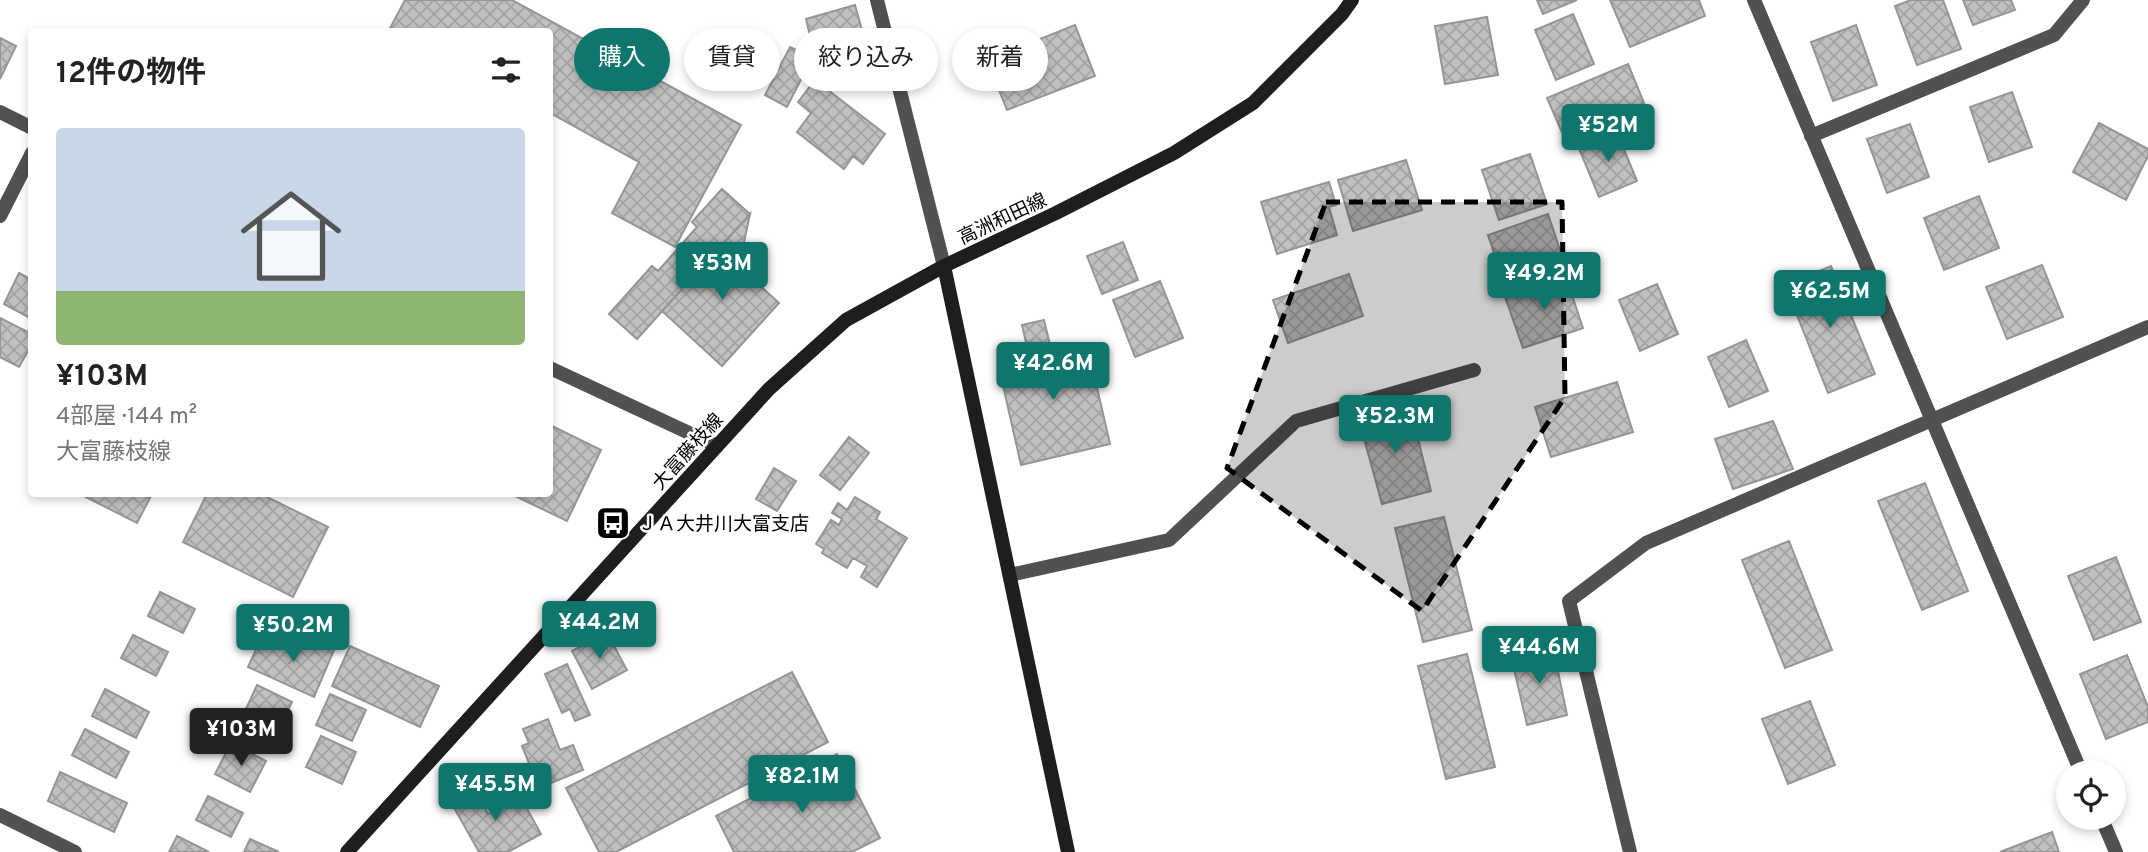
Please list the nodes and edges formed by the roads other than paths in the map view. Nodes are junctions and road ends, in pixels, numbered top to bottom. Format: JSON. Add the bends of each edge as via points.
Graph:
{"nodes":[{"id":1,"x":877,"y":0,"type":"edge"},
{"id":2,"x":1352,"y":0,"type":"edge"},
{"id":3,"x":1754,"y":0,"type":"edge"},
{"id":4,"x":2083,"y":0,"type":"edge"},
{"id":5,"x":0,"y":112,"type":"edge"},
{"id":6,"x":28,"y":126,"type":"edge"},
{"id":7,"x":1811,"y":136,"type":"junction"},
{"id":8,"x":28,"y":161,"type":"edge"},
{"id":9,"x":0,"y":216,"type":"edge"},
{"id":10,"x":944,"y":266,"type":"junction"},
{"id":11,"x":2148,"y":327,"type":"edge"},
{"id":12,"x":553,"y":369,"type":"edge"},
{"id":13,"x":1474,"y":370,"type":"dead end"},
{"id":14,"x":1931,"y":422,"type":"junction"},
{"id":15,"x":717,"y":446,"type":"junction"},
{"id":16,"x":1010,"y":575,"type":"junction"},
{"id":17,"x":2076,"y":760,"type":"edge"},
{"id":18,"x":0,"y":815,"type":"edge"},
{"id":19,"x":2107,"y":830,"type":"edge"},
{"id":20,"x":75,"y":852,"type":"edge"},
{"id":21,"x":347,"y":852,"type":"edge"},
{"id":22,"x":1068,"y":852,"type":"edge"},
{"id":23,"x":1630,"y":852,"type":"edge"},
{"id":24,"x":2116,"y":852,"type":"edge"}],
"edges":[{"from":1,"to":10,"type":"street"},
{"from":2,"to":10,"type":"main road","name":"高洲和田線","via":[[1253,103],[1174,153]]},
{"from":3,"to":7,"type":"street"},
{"from":4,"to":7,"type":"street","via":[[2054,35]]},
{"from":5,"to":6,"type":"street"},
{"from":7,"to":14,"type":"street"},
{"from":8,"to":9,"type":"street"},
{"from":10,"to":15,"type":"main road","name":"大富藤枝線","via":[[846,320],[769,389]]},
{"from":10,"to":16,"type":"main road","name":"高洲和田線"},
{"from":11,"to":14,"type":"street"},
{"from":12,"to":15,"type":"street"},
{"from":13,"to":16,"type":"street","via":[[1296,421],[1169,540]]},
{"from":14,"to":17,"type":"street"},
{"from":14,"to":23,"type":"street","via":[[1646,543],[1569,601]]},
{"from":15,"to":21,"type":"main road","name":"大富藤枝線"},
{"from":16,"to":22,"type":"main road","name":"高洲和田線"},
{"from":18,"to":20,"type":"street"},
{"from":19,"to":24,"type":"street"}]}
